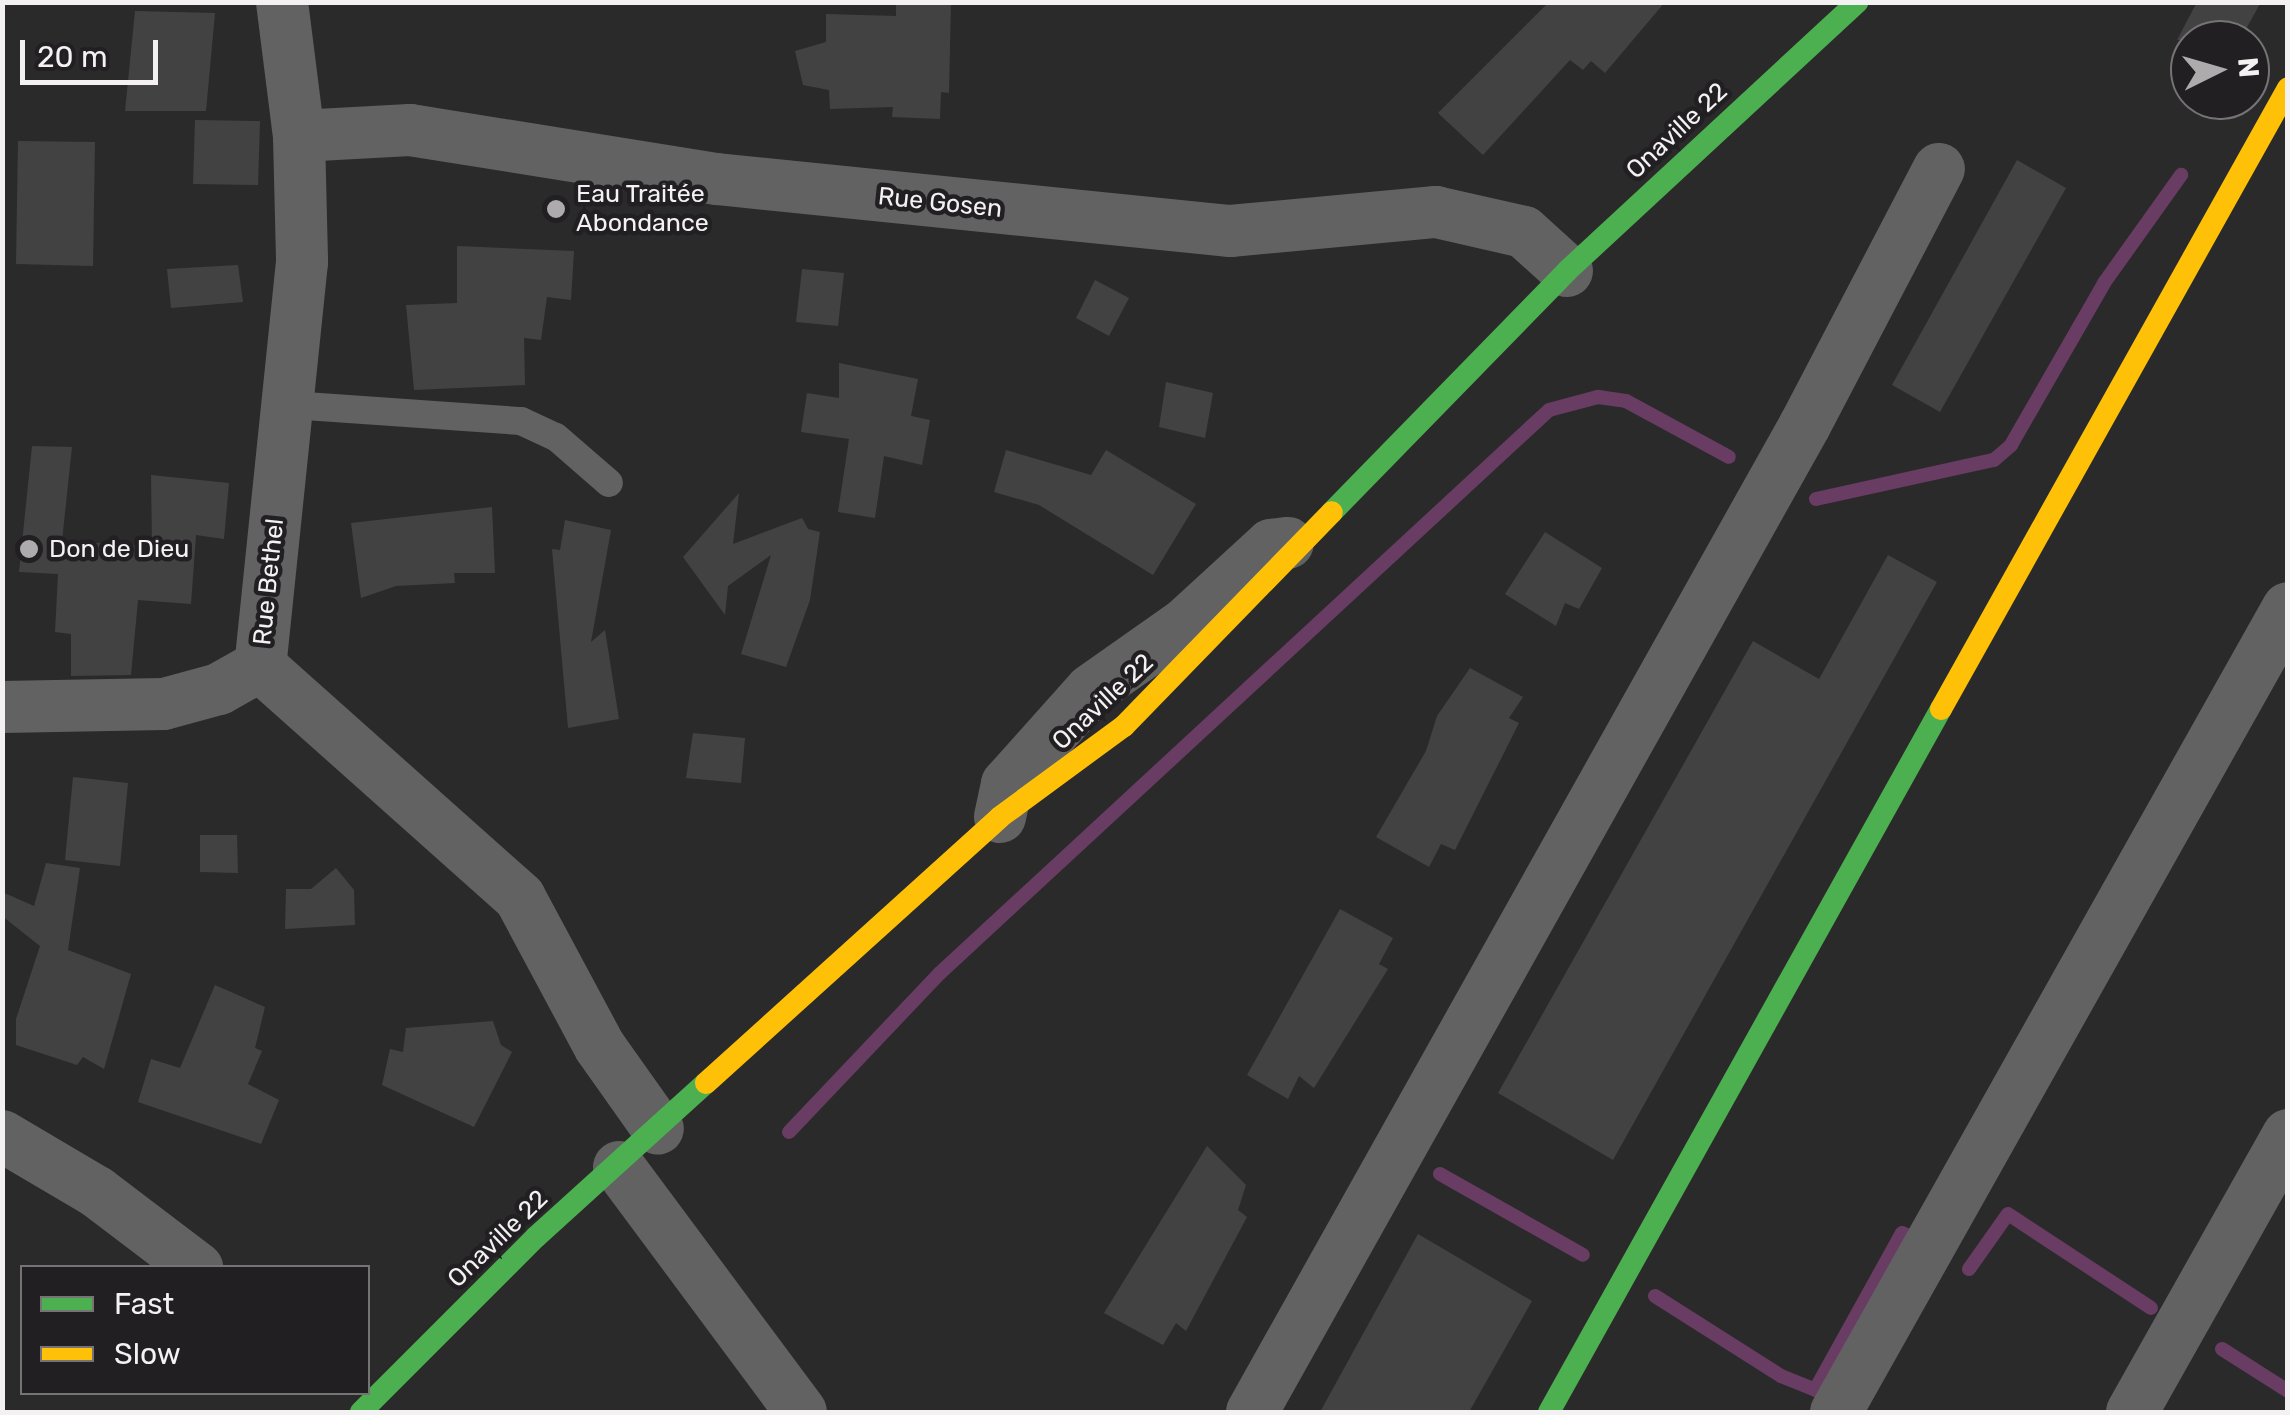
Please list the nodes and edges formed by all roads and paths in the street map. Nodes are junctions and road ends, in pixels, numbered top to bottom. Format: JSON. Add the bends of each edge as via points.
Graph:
{"nodes":[{"id":1,"x":282,"y":2,"type":"edge"},
{"id":2,"x":1856,"y":2,"type":"edge"},
{"id":3,"x":2288,"y":88,"type":"edge"},
{"id":4,"x":299,"y":136,"type":"junction"},
{"id":5,"x":1940,"y":169,"type":"dead end"},
{"id":6,"x":1567,"y":271,"type":"junction"},
{"id":7,"x":291,"y":405,"type":"junction"},
{"id":8,"x":609,"y":483,"type":"dead end"},
{"id":9,"x":1300,"y":542,"type":"joint"},
{"id":10,"x":2288,"y":608,"type":"edge"},
{"id":11,"x":260,"y":666,"type":"junction"},
{"id":12,"x":2,"y":707,"type":"edge"},
{"id":13,"x":1000,"y":817,"type":"joint"},
{"id":14,"x":658,"y":1129,"type":"junction"},
{"id":15,"x":2,"y":1136,"type":"edge"},
{"id":16,"x":2288,"y":1136,"type":"edge"},
{"id":17,"x":619,"y":1167,"type":"junction"},
{"id":18,"x":193,"y":1265,"type":"edge"},
{"id":19,"x":341,"y":1395,"type":"edge"},
{"id":20,"x":360,"y":1412,"type":"edge"},
{"id":21,"x":801,"y":1412,"type":"edge"},
{"id":22,"x":1252,"y":1412,"type":"edge"},
{"id":23,"x":1549,"y":1412,"type":"edge"},
{"id":24,"x":1836,"y":1412,"type":"edge"},
{"id":25,"x":2132,"y":1412,"type":"edge"}],
"edges":[{"from":1,"to":4,"type":"street","name":"Rue Bethel"},
{"from":2,"to":6,"type":"street","name":"Onaville 22"},
{"from":3,"to":23,"type":"street"},
{"from":4,"to":6,"type":"street","name":"Rue Gosen","via":[[410,130],[716,179],[1230,231],[1436,212],[1524,232]]},
{"from":4,"to":7,"type":"street","name":"Rue Bethel","via":[[302,262]]},
{"from":5,"to":22,"type":"street","via":[[1805,425]]},
{"from":6,"to":9,"type":"street","name":"Onaville 22"},
{"from":7,"to":8,"type":"lane","via":[[521,421],[556,438]]},
{"from":7,"to":11,"type":"street","name":"Rue Bethel"},
{"from":9,"to":13,"type":"street","via":[[1270,545],[1185,624],[1091,690],[1008,784]]},
{"from":10,"to":24,"type":"street"},
{"from":11,"to":12,"type":"street","via":[[218,690],[164,704]]},
{"from":11,"to":14,"type":"street","name":"Rue Bethel","via":[[520,898],[600,1048]]},
{"from":13,"to":14,"type":"street","name":"Onaville 22"},
{"from":14,"to":17,"type":"street","name":"Onaville 22"},
{"from":15,"to":18,"type":"street","via":[[98,1192]]},
{"from":16,"to":25,"type":"street"},
{"from":17,"to":20,"type":"street","name":"Onaville 22","via":[[536,1237]]},
{"from":17,"to":21,"type":"street"},
{"from":19,"to":20,"type":"street"}]}
